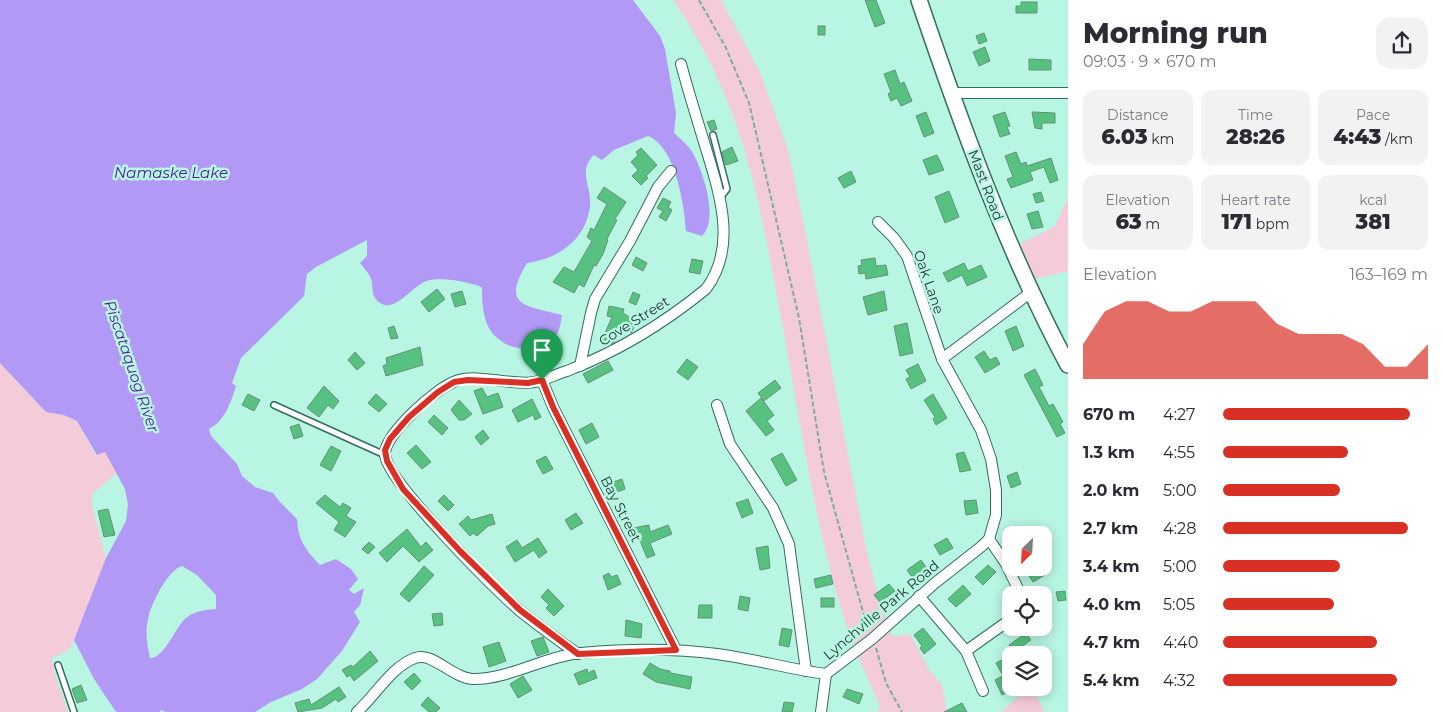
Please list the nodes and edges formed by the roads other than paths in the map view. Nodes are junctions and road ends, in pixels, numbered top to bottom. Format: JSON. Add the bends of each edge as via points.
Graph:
{"nodes":[{"id":1,"x":919,"y":0,"type":"edge"},
{"id":2,"x":681,"y":64,"type":"dead end"},
{"id":3,"x":950,"y":93,"type":"junction"},
{"id":4,"x":1068,"y":93,"type":"edge"},
{"id":5,"x":713,"y":134,"type":"dead end"},
{"id":6,"x":671,"y":171,"type":"dead end"},
{"id":7,"x":720,"y":198,"type":"junction"},
{"id":8,"x":878,"y":222,"type":"dead end"},
{"id":9,"x":1030,"y":292,"type":"junction"},
{"id":10,"x":1065,"y":353,"type":"edge"},
{"id":11,"x":942,"y":360,"type":"junction"},
{"id":12,"x":580,"y":366,"type":"junction"},
{"id":13,"x":542,"y":380,"type":"junction"},
{"id":14,"x":274,"y":405,"type":"dead end"},
{"id":15,"x":717,"y":405,"type":"dead end"},
{"id":16,"x":385,"y":456,"type":"junction"},
{"id":17,"x":989,"y":539,"type":"junction"},
{"id":18,"x":1017,"y":586,"type":"edge"},
{"id":19,"x":919,"y":596,"type":"junction"},
{"id":20,"x":1002,"y":625,"type":"edge"},
{"id":21,"x":676,"y":650,"type":"junction"},
{"id":22,"x":966,"y":651,"type":"junction"},
{"id":23,"x":578,"y":654,"type":"junction"},
{"id":24,"x":58,"y":665,"type":"dead end"},
{"id":25,"x":806,"y":671,"type":"junction"},
{"id":26,"x":826,"y":674,"type":"junction"},
{"id":27,"x":983,"y":691,"type":"dead end"},
{"id":28,"x":74,"y":712,"type":"edge"},
{"id":29,"x":357,"y":712,"type":"edge"},
{"id":30,"x":821,"y":712,"type":"edge"}],
"edges":[{"from":1,"to":3,"type":"main road","name":"Mast Road"},
{"from":2,"to":7,"type":"street","name":"Cove Street"},
{"from":3,"to":4,"type":"street"},
{"from":3,"to":9,"type":"main road","name":"Mast Road"},
{"from":5,"to":7,"type":"lane","via":[[727,189]]},
{"from":6,"to":12,"type":"street","via":[[658,187],[592,306]]},
{"from":7,"to":12,"type":"street","name":"Cove Street","via":[[723,247],[717,270],[706,289],[630,343]]},
{"from":8,"to":11,"type":"street","name":"Oak Lane","via":[[907,256]]},
{"from":9,"to":10,"type":"main road","name":"Mast Road"},
{"from":9,"to":11,"type":"street"},
{"from":11,"to":17,"type":"street","via":[[978,423],[991,458],[997,503]]},
{"from":12,"to":13,"type":"street","name":"Cove Street"},
{"from":13,"to":16,"type":"street","name":"Cove Street","via":[[528,383],[454,382],[401,425],[387,444]]},
{"from":13,"to":21,"type":"street","name":"Bay Street"},
{"from":14,"to":16,"type":"lane"},
{"from":15,"to":25,"type":"street","via":[[730,444],[773,508],[789,544]]},
{"from":16,"to":23,"type":"street","via":[[403,489],[460,551],[520,610]]},
{"from":17,"to":18,"type":"street"},
{"from":17,"to":19,"type":"street","name":"Lynchville Park Road"},
{"from":19,"to":22,"type":"street"},
{"from":19,"to":26,"type":"street","name":"Lynchville Park Road","via":[[872,639]]},
{"from":20,"to":22,"type":"street"},
{"from":21,"to":23,"type":"street","name":"Lynchville Park Road"},
{"from":21,"to":25,"type":"street","name":"Lynchville Park Road","via":[[718,654]]},
{"from":22,"to":27,"type":"street"},
{"from":23,"to":29,"type":"street","name":"Lynchville Park Road","via":[[477,679],[459,676],[428,657],[420,656],[397,670]]},
{"from":24,"to":28,"type":"lane"},
{"from":25,"to":26,"type":"street","name":"Lynchville Park Road"},
{"from":26,"to":30,"type":"street"}]}
